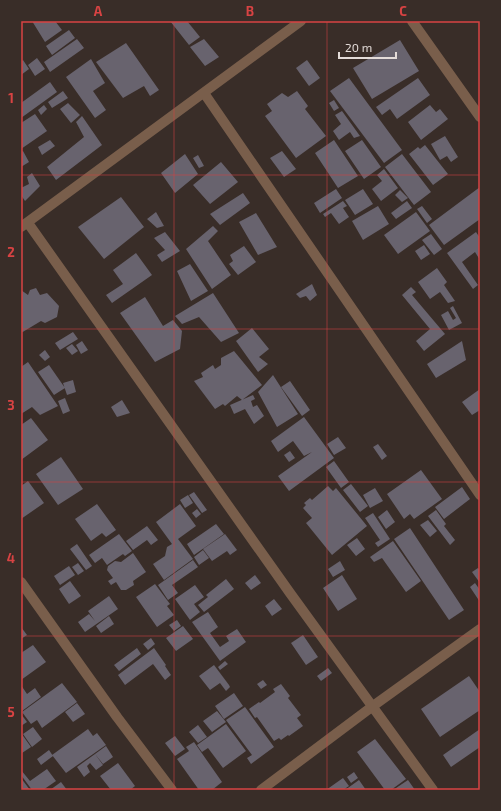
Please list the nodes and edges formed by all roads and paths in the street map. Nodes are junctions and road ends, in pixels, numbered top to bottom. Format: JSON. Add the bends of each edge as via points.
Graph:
{"nodes":[{"id":1,"x":301,"y":21,"type":"edge"},
{"id":2,"x":412,"y":21,"type":"edge"},
{"id":3,"x":204,"y":93,"type":"junction"},
{"id":4,"x":480,"y":117,"type":"edge"},
{"id":5,"x":24,"y":225,"type":"edge"},
{"id":6,"x":480,"y":495,"type":"edge"},
{"id":7,"x":21,"y":582,"type":"edge"},
{"id":8,"x":480,"y":630,"type":"edge"},
{"id":9,"x":373,"y":706,"type":"junction"},
{"id":10,"x":172,"y":790,"type":"edge"},
{"id":11,"x":261,"y":790,"type":"edge"},
{"id":12,"x":433,"y":790,"type":"edge"}],
"edges":[{"from":1,"to":3,"type":"street"},
{"from":2,"to":4,"type":"street"},
{"from":3,"to":5,"type":"street"},
{"from":3,"to":6,"type":"street"},
{"from":5,"to":9,"type":"street"},
{"from":7,"to":10,"type":"street"},
{"from":8,"to":9,"type":"street"},
{"from":9,"to":11,"type":"street"},
{"from":9,"to":12,"type":"street"}]}
